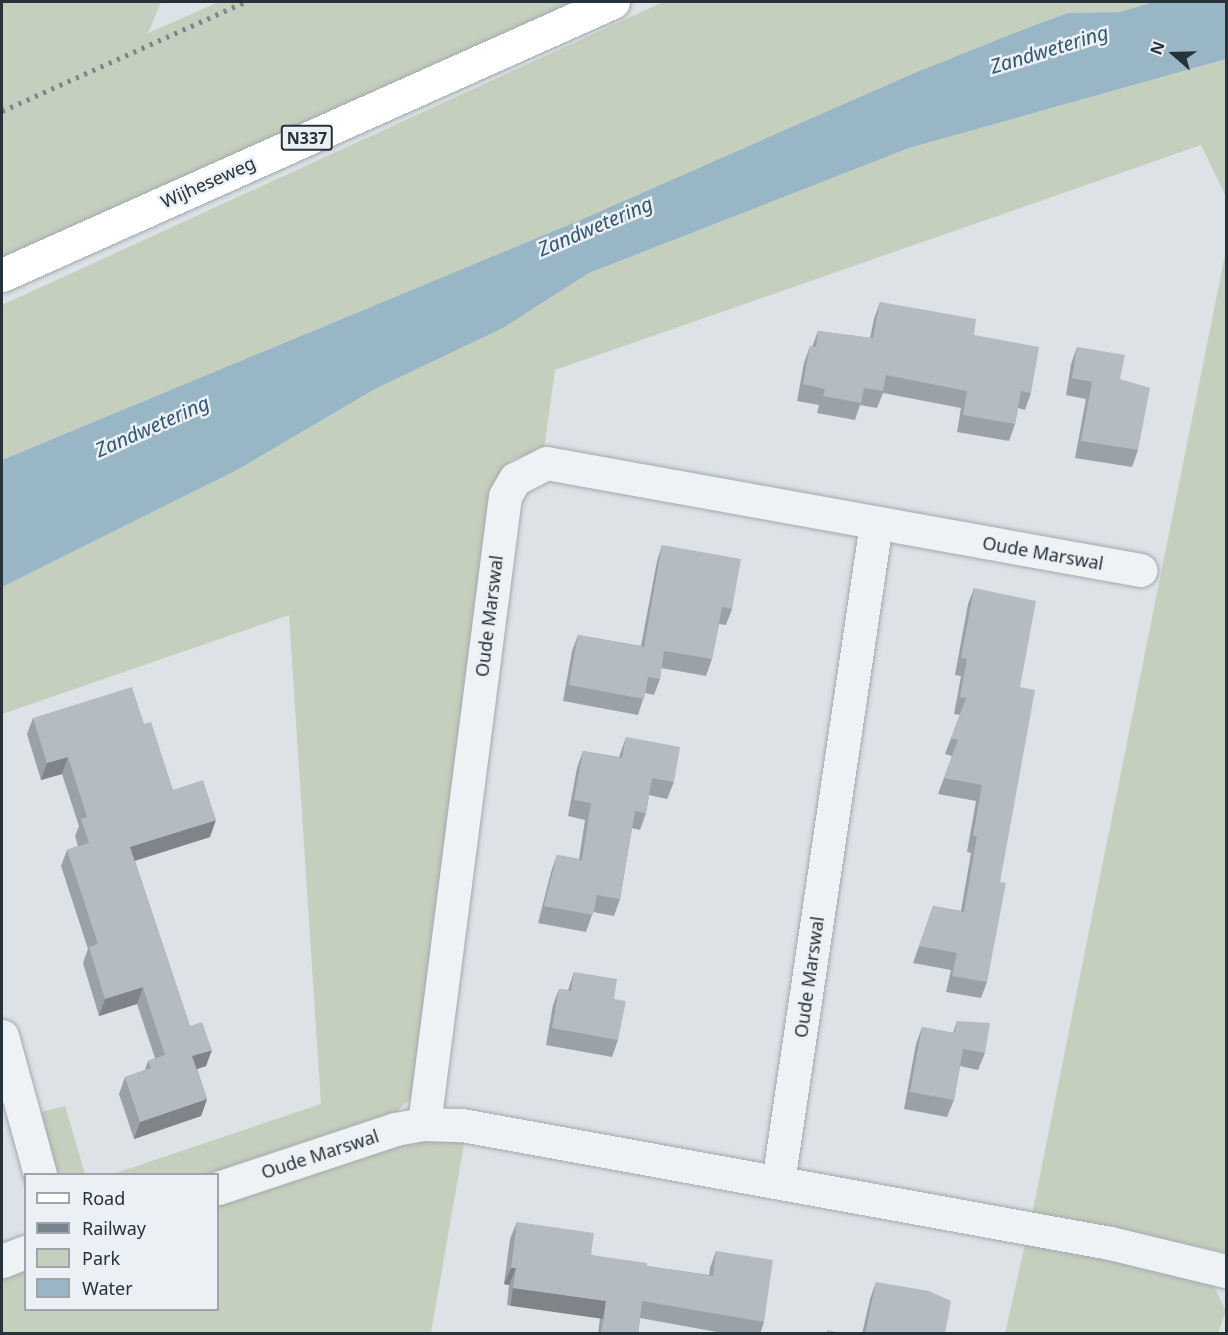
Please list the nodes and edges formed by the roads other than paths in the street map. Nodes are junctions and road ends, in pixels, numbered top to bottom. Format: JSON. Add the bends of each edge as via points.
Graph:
{"nodes":[{"id":1,"x":613,"y":2,"type":"edge"},
{"id":2,"x":2,"y":275,"type":"edge"},
{"id":3,"x":876,"y":523,"type":"junction"},
{"id":4,"x":1140,"y":570,"type":"dead end"},
{"id":5,"x":2,"y":1036,"type":"edge"},
{"id":6,"x":424,"y":1124,"type":"junction"},
{"id":7,"x":40,"y":1173,"type":"edge"},
{"id":8,"x":778,"y":1182,"type":"junction"},
{"id":9,"x":219,"y":1188,"type":"edge"},
{"id":10,"x":24,"y":1253,"type":"edge"},
{"id":11,"x":2,"y":1261,"type":"edge"},
{"id":12,"x":1227,"y":1271,"type":"edge"}],
"edges":[{"from":1,"to":2,"type":"main road","name":"Wijheseweg","number":"N337"},
{"from":3,"to":4,"type":"street","name":"Oude Marswal"},
{"from":3,"to":6,"type":"street","name":"Oude Marswal","via":[[546,463],[515,479],[505,496]]},
{"from":3,"to":8,"type":"street","name":"Oude Marswal"},
{"from":5,"to":7,"type":"street"},
{"from":6,"to":8,"type":"street","name":"Oude Marswal","via":[[462,1125]]},
{"from":6,"to":9,"type":"street","name":"Oude Marswal"},
{"from":8,"to":12,"type":"street","name":"Oude Marswal","via":[[1110,1243]]},
{"from":10,"to":11,"type":"street"}]}
